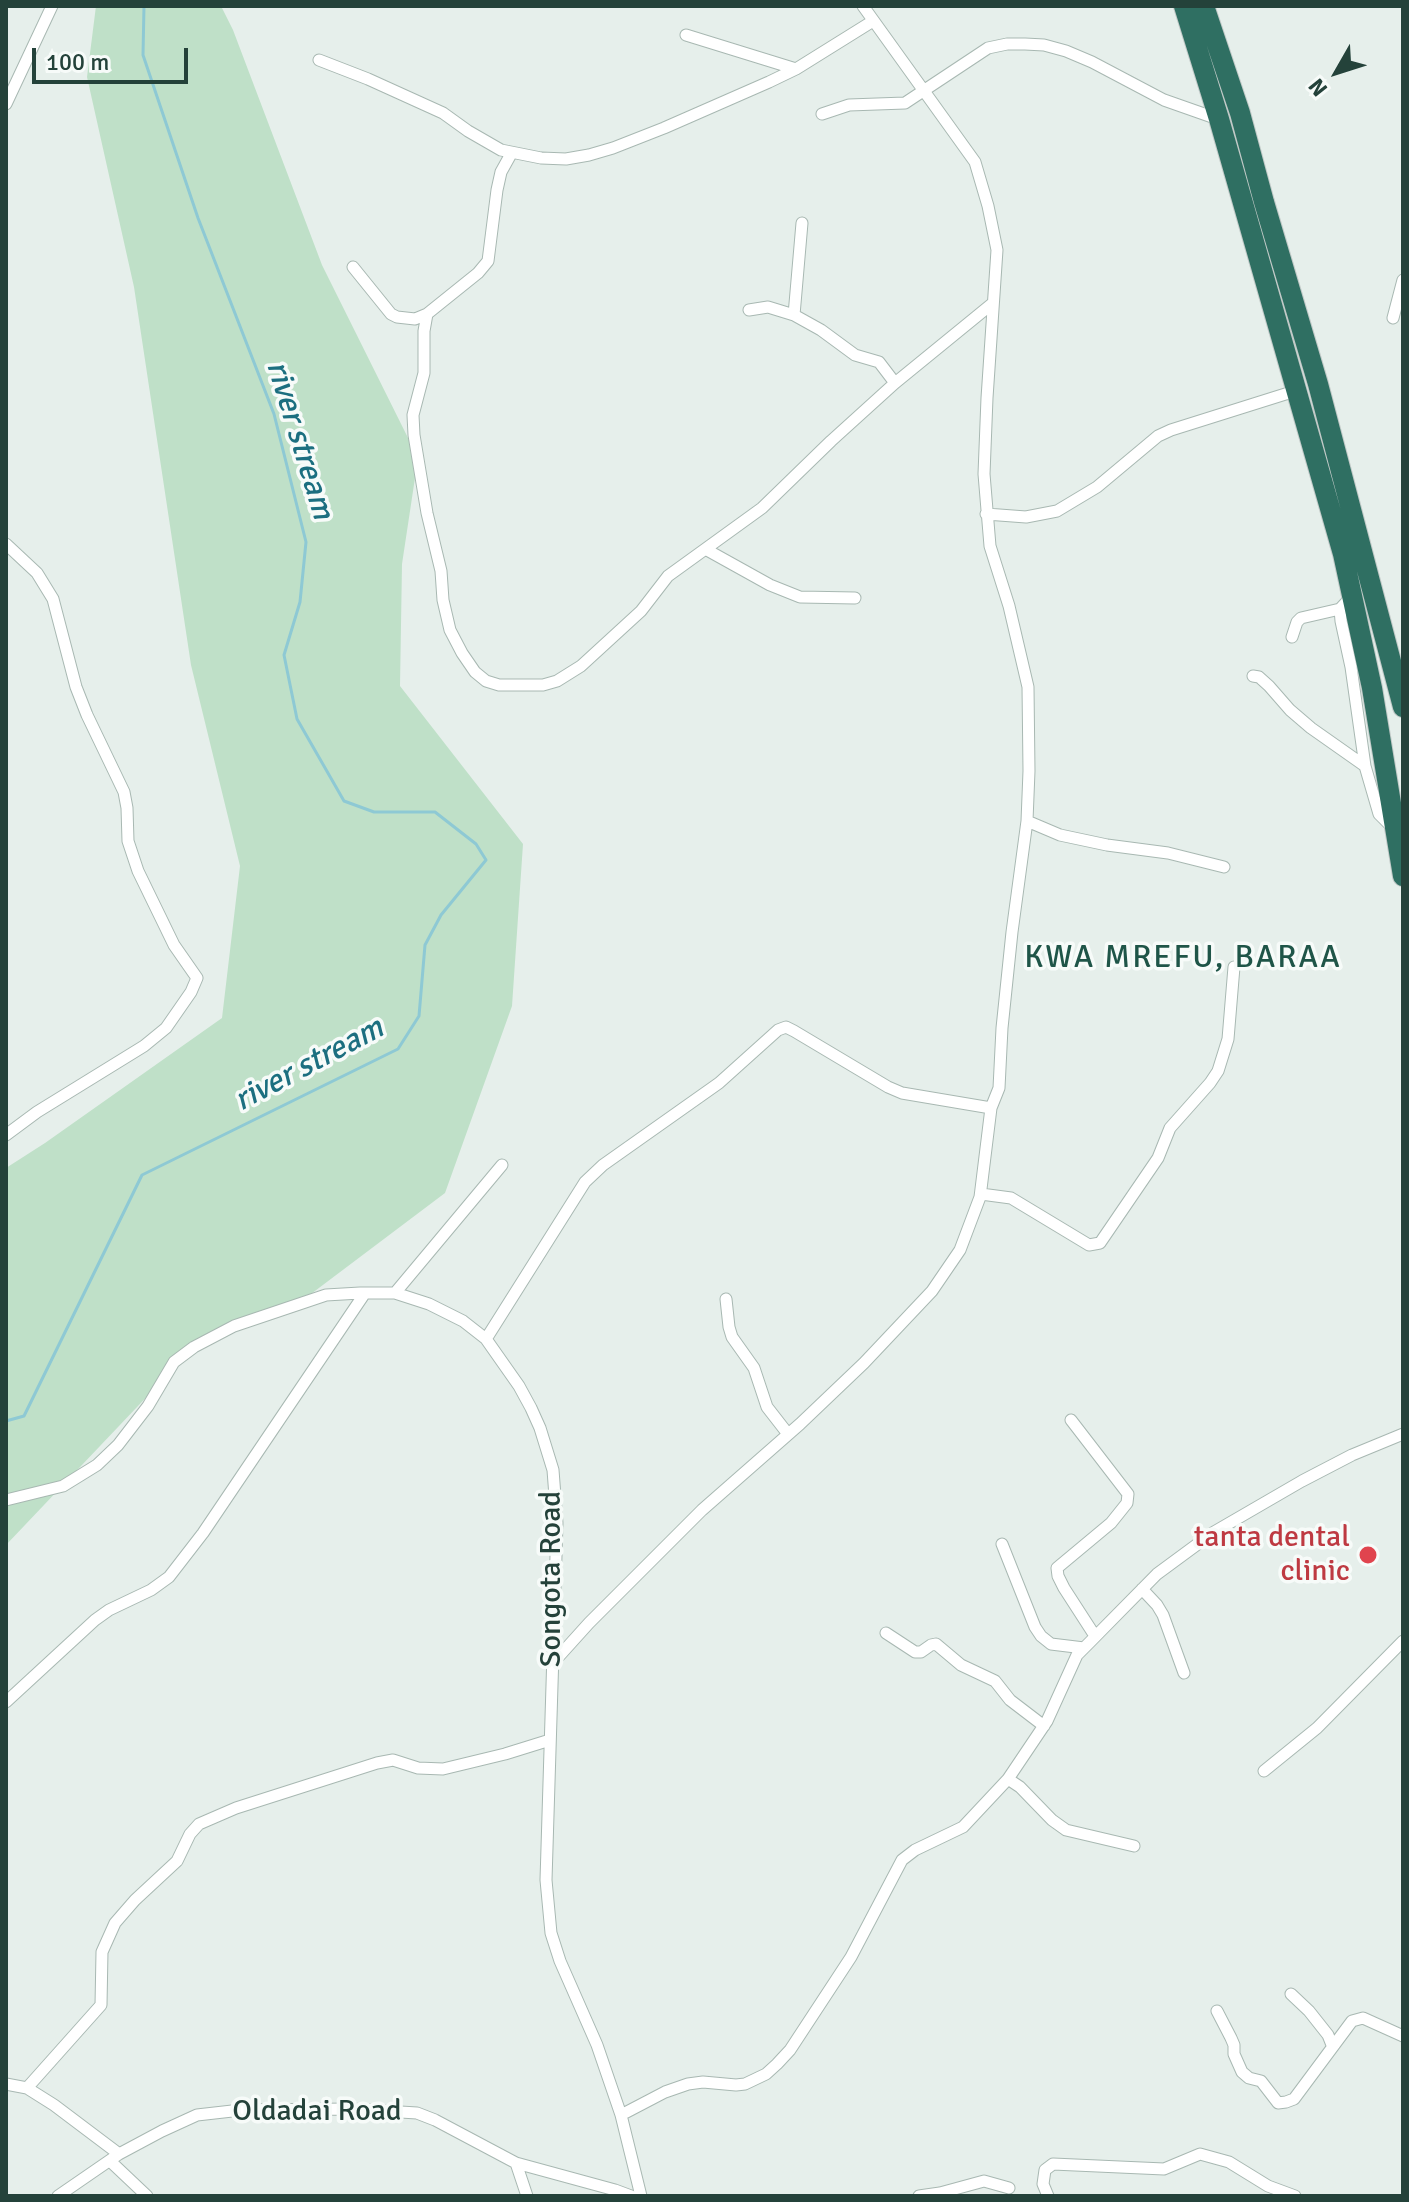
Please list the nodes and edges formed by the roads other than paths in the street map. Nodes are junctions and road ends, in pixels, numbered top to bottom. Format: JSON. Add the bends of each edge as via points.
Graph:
{"nodes":[{"id":1,"x":52,"y":6,"type":"edge"},
{"id":2,"x":863,"y":6,"type":"edge"},
{"id":3,"x":1184,"y":6,"type":"edge"},
{"id":4,"x":1204,"y":6,"type":"edge"},
{"id":5,"x":873,"y":21,"type":"junction"},
{"id":6,"x":686,"y":35,"type":"dead end"},
{"id":7,"x":319,"y":60,"type":"dead end"},
{"id":8,"x":796,"y":69,"type":"junction"},
{"id":9,"x":925,"y":91,"type":"junction"},
{"id":10,"x":6,"y":104,"type":"edge"},
{"id":11,"x":822,"y":114,"type":"dead end"},
{"id":12,"x":1219,"y":119,"type":"junction"},
{"id":13,"x":511,"y":154,"type":"junction"},
{"id":14,"x":802,"y":223,"type":"dead end"},
{"id":15,"x":353,"y":267,"type":"dead end"},
{"id":16,"x":1403,"y":280,"type":"edge"},
{"id":17,"x":993,"y":303,"type":"junction"},
{"id":18,"x":749,"y":310,"type":"dead end"},
{"id":19,"x":427,"y":314,"type":"junction"},
{"id":20,"x":794,"y":315,"type":"junction"},
{"id":21,"x":1393,"y":318,"type":"dead end"},
{"id":22,"x":895,"y":383,"type":"junction"},
{"id":23,"x":1295,"y":391,"type":"junction"},
{"id":24,"x":986,"y":514,"type":"junction"},
{"id":25,"x":6,"y":544,"type":"edge"},
{"id":26,"x":707,"y":550,"type":"junction"},
{"id":27,"x":855,"y":598,"type":"dead end"},
{"id":28,"x":1346,"y":602,"type":"junction"},
{"id":29,"x":1292,"y":637,"type":"dead end"},
{"id":30,"x":1253,"y":676,"type":"dead end"},
{"id":31,"x":1403,"y":707,"type":"edge"},
{"id":32,"x":1365,"y":766,"type":"junction"},
{"id":33,"x":1027,"y":821,"type":"junction"},
{"id":34,"x":1396,"y":831,"type":"junction"},
{"id":35,"x":1224,"y":867,"type":"dead end"},
{"id":36,"x":1403,"y":876,"type":"edge"},
{"id":37,"x":1234,"y":967,"type":"dead end"},
{"id":38,"x":991,"y":1108,"type":"junction"},
{"id":39,"x":6,"y":1135,"type":"edge"},
{"id":40,"x":502,"y":1165,"type":"dead end"},
{"id":41,"x":981,"y":1194,"type":"junction"},
{"id":42,"x":365,"y":1293,"type":"junction"},
{"id":43,"x":395,"y":1293,"type":"junction"},
{"id":44,"x":726,"y":1299,"type":"dead end"},
{"id":45,"x":486,"y":1339,"type":"junction"},
{"id":46,"x":1071,"y":1420,"type":"dead end"},
{"id":47,"x":788,"y":1434,"type":"junction"},
{"id":48,"x":1403,"y":1434,"type":"edge"},
{"id":49,"x":6,"y":1500,"type":"edge"},
{"id":50,"x":1002,"y":1544,"type":"dead end"},
{"id":51,"x":1142,"y":1589,"type":"junction"},
{"id":52,"x":886,"y":1633,"type":"dead end"},
{"id":53,"x":1095,"y":1636,"type":"junction"},
{"id":54,"x":1403,"y":1641,"type":"edge"},
{"id":55,"x":1084,"y":1648,"type":"junction"},
{"id":56,"x":552,"y":1664,"type":"junction"},
{"id":57,"x":1184,"y":1673,"type":"dead end"},
{"id":58,"x":6,"y":1702,"type":"edge"},
{"id":59,"x":1044,"y":1726,"type":"junction"},
{"id":60,"x":550,"y":1740,"type":"junction"},
{"id":61,"x":1264,"y":1771,"type":"dead end"},
{"id":62,"x":1008,"y":1779,"type":"junction"},
{"id":63,"x":1134,"y":1846,"type":"dead end"},
{"id":64,"x":1291,"y":1994,"type":"dead end"},
{"id":65,"x":1217,"y":2011,"type":"dead end"},
{"id":66,"x":1403,"y":2036,"type":"edge"},
{"id":67,"x":1332,"y":2045,"type":"junction"},
{"id":68,"x":6,"y":2084,"type":"edge"},
{"id":69,"x":27,"y":2088,"type":"junction"},
{"id":70,"x":621,"y":2115,"type":"junction"},
{"id":71,"x":114,"y":2157,"type":"junction"},
{"id":72,"x":516,"y":2163,"type":"junction"},
{"id":73,"x":1009,"y":2188,"type":"dead end"},
{"id":74,"x":58,"y":2196,"type":"edge"},
{"id":75,"x":147,"y":2196,"type":"edge"},
{"id":76,"x":527,"y":2196,"type":"edge"},
{"id":77,"x":631,"y":2196,"type":"edge"},
{"id":78,"x":641,"y":2196,"type":"edge"},
{"id":79,"x":919,"y":2196,"type":"edge"},
{"id":80,"x":1048,"y":2196,"type":"edge"},
{"id":81,"x":1295,"y":2196,"type":"edge"}],
"edges":[{"from":1,"to":10,"type":"street"},
{"from":2,"to":5,"type":"street"},
{"from":3,"to":12,"type":"highway"},
{"from":4,"to":31,"type":"highway","via":[[1318,384]]},
{"from":5,"to":8,"type":"street"},
{"from":5,"to":9,"type":"street"},
{"from":6,"to":8,"type":"street"},
{"from":7,"to":13,"type":"street","via":[[443,113]]},
{"from":8,"to":13,"type":"street","via":[[589,155],[566,159]]},
{"from":9,"to":11,"type":"street","via":[[905,103],[849,105]]},
{"from":9,"to":12,"type":"street","via":[[988,48],[1044,45]]},
{"from":9,"to":17,"type":"street","via":[[981,177],[997,250]]},
{"from":12,"to":23,"type":"highway"},
{"from":13,"to":19,"type":"street","via":[[497,190],[488,261]]},
{"from":14,"to":20,"type":"street"},
{"from":15,"to":19,"type":"street","via":[[391,314],[415,319]]},
{"from":16,"to":21,"type":"street"},
{"from":17,"to":22,"type":"street"},
{"from":17,"to":24,"type":"street"},
{"from":18,"to":20,"type":"street","via":[[768,307]]},
{"from":19,"to":26,"type":"street","via":[[414,435],[450,630],[481,678],[499,685],[557,681],[608,643],[668,576]]},
{"from":20,"to":22,"type":"street","via":[[855,355],[879,362]]},
{"from":22,"to":26,"type":"street","via":[[762,508]]},
{"from":23,"to":24,"type":"street","via":[[1158,436],[1097,487],[1057,511],[1026,517]]},
{"from":23,"to":28,"type":"highway","via":[[1343,554]]},
{"from":24,"to":33,"type":"street","via":[[1028,687]]},
{"from":25,"to":39,"type":"street","via":[[37,573],[53,599],[76,687],[124,792],[128,841],[138,871],[174,945],[197,978],[166,1028]]},
{"from":26,"to":27,"type":"street","via":[[800,597]]},
{"from":28,"to":29,"type":"street","via":[[1301,618]]},
{"from":28,"to":32,"type":"street","via":[[1341,621]]},
{"from":28,"to":34,"type":"highway","via":[[1372,688]]},
{"from":30,"to":32,"type":"street","via":[[1311,728]]},
{"from":32,"to":34,"type":"street","via":[[1379,814]]},
{"from":33,"to":35,"type":"street","via":[[1060,835]]},
{"from":33,"to":38,"type":"street","via":[[999,1088]]},
{"from":34,"to":36,"type":"highway"},
{"from":37,"to":41,"type":"street","via":[[1228,1039],[1218,1071],[1170,1128],[1158,1158],[1100,1243],[1089,1245],[1011,1198]]},
{"from":38,"to":41,"type":"street"},
{"from":38,"to":45,"type":"street","via":[[902,1093],[794,1031],[778,1030],[719,1083],[585,1182]]},
{"from":40,"to":43,"type":"street"},
{"from":41,"to":47,"type":"street","via":[[960,1250],[932,1291]]},
{"from":42,"to":43,"type":"street","name":"Songota Road"},
{"from":42,"to":49,"type":"street","name":"Songota Road","via":[[326,1295],[234,1326],[194,1347],[174,1362],[148,1406],[97,1465],[63,1486]]},
{"from":42,"to":58,"type":"street","via":[[169,1577],[95,1620]]},
{"from":43,"to":45,"type":"street","name":"Songota Road","via":[[463,1321]]},
{"from":44,"to":47,"type":"street","via":[[732,1337],[754,1368],[767,1407]]},
{"from":45,"to":56,"type":"street","name":"Songota Road","via":[[531,1408],[553,1470],[557,1523]]},
{"from":46,"to":53,"type":"street","via":[[1128,1494],[1111,1523],[1058,1565],[1064,1588]]},
{"from":47,"to":56,"type":"street","via":[[702,1510]]},
{"from":48,"to":51,"type":"street","via":[[1352,1455],[1214,1532]]},
{"from":50,"to":55,"type":"street","via":[[1041,1636],[1051,1644]]},
{"from":51,"to":53,"type":"street"},
{"from":51,"to":57,"type":"street","via":[[1163,1615]]},
{"from":52,"to":59,"type":"street","via":[[915,1652],[936,1644],[961,1665],[995,1681]]},
{"from":53,"to":55,"type":"street"},
{"from":54,"to":61,"type":"street","via":[[1317,1728]]},
{"from":55,"to":59,"type":"street"},
{"from":56,"to":60,"type":"street","name":"Songota Road"},
{"from":59,"to":62,"type":"street"},
{"from":60,"to":69,"type":"street","via":[[443,1769],[393,1760],[377,1763],[199,1824],[177,1861],[115,1923],[102,1952],[101,2005]]},
{"from":60,"to":70,"type":"street","name":"Songota Road","via":[[546,1880],[551,1933]]},
{"from":62,"to":63,"type":"street","via":[[1066,1830]]},
{"from":62,"to":70,"type":"street","via":[[963,1827],[902,1860],[851,1957],[790,2050],[766,2074],[745,2084],[688,2084]]},
{"from":64,"to":67,"type":"street"},
{"from":65,"to":67,"type":"street","via":[[1242,2072],[1261,2081],[1278,2103],[1294,2099]]},
{"from":66,"to":67,"type":"street","via":[[1359,2018]]},
{"from":68,"to":69,"type":"street"},
{"from":69,"to":71,"type":"street"},
{"from":70,"to":78,"type":"street","name":"Songota Road"},
{"from":71,"to":72,"type":"street","name":"Oldadai Road","via":[[197,2115],[351,2109],[417,2113]]},
{"from":71,"to":74,"type":"street","name":"Oldadai Road"},
{"from":71,"to":75,"type":"street"},
{"from":72,"to":76,"type":"street"},
{"from":72,"to":77,"type":"street","name":"Oldadai Road"},
{"from":73,"to":79,"type":"street","via":[[984,2181]]},
{"from":80,"to":81,"type":"street","via":[[1045,2170],[1053,2164],[1164,2169],[1200,2154],[1229,2162]]}]}
